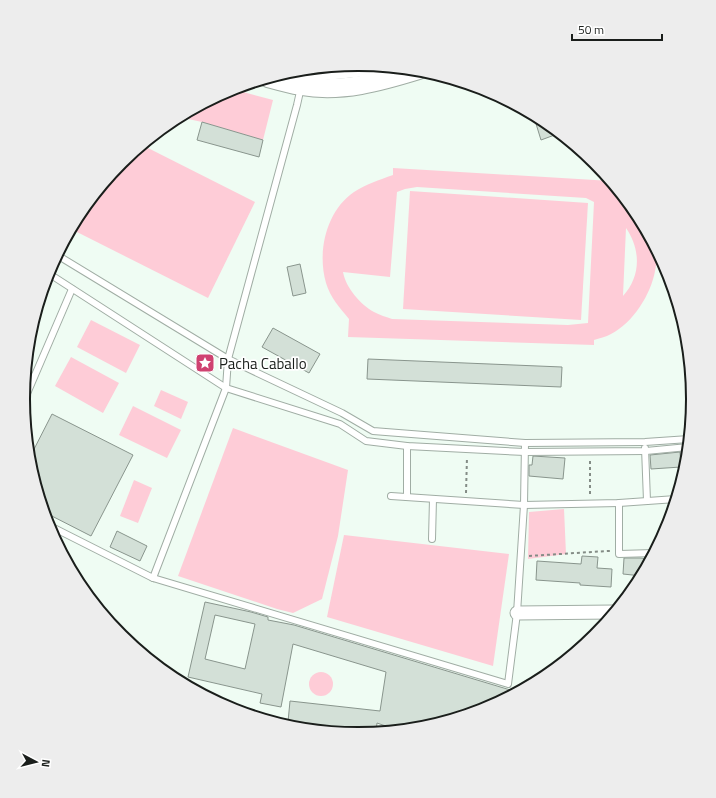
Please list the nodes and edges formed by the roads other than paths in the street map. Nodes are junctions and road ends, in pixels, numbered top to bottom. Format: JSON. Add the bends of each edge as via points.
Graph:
{"nodes":[{"id":1,"x":313,"y":74,"type":"edge"},
{"id":2,"x":404,"y":74,"type":"edge"},
{"id":3,"x":290,"y":78,"type":"edge"},
{"id":4,"x":301,"y":78,"type":"edge"},
{"id":5,"x":62,"y":258,"type":"edge"},
{"id":6,"x":54,"y":277,"type":"edge"},
{"id":7,"x":72,"y":289,"type":"junction"},
{"id":8,"x":228,"y":359,"type":"junction"},
{"id":9,"x":31,"y":385,"type":"edge"},
{"id":10,"x":226,"y":388,"type":"junction"},
{"id":11,"x":683,"y":439,"type":"edge"},
{"id":12,"x":645,"y":442,"type":"junction"},
{"id":13,"x":525,"y":443,"type":"junction"},
{"id":14,"x":408,"y":446,"type":"junction"},
{"id":15,"x":682,"y":447,"type":"edge"},
{"id":16,"x":646,"y":451,"type":"junction"},
{"id":17,"x":524,"y":452,"type":"junction"},
{"id":18,"x":391,"y":496,"type":"dead end"},
{"id":19,"x":407,"y":497,"type":"junction"},
{"id":20,"x":433,"y":499,"type":"junction"},
{"id":21,"x":670,"y":499,"type":"edge"},
{"id":22,"x":647,"y":501,"type":"junction"},
{"id":23,"x":619,"y":503,"type":"junction"},
{"id":24,"x":524,"y":505,"type":"junction"},
{"id":25,"x":57,"y":530,"type":"edge"},
{"id":26,"x":432,"y":539,"type":"dead end"},
{"id":27,"x":647,"y":553,"type":"edge"},
{"id":28,"x":153,"y":578,"type":"junction"},
{"id":29,"x":607,"y":612,"type":"edge"},
{"id":30,"x":517,"y":613,"type":"junction"}],
"edges":[{"from":1,"to":4,"type":"main road"},
{"from":2,"to":4,"type":"main road","via":[[368,85],[345,88]]},
{"from":3,"to":4,"type":"main road"},
{"from":4,"to":8,"type":"lane","via":[[297,105]]},
{"from":5,"to":8,"type":"lane"},
{"from":6,"to":7,"type":"lane"},
{"from":7,"to":9,"type":"lane"},
{"from":7,"to":10,"type":"lane"},
{"from":8,"to":10,"type":"lane"},
{"from":8,"to":13,"type":"lane","via":[[342,413],[373,431]]},
{"from":10,"to":14,"type":"lane","via":[[340,424],[366,441]]},
{"from":10,"to":28,"type":"lane"},
{"from":11,"to":12,"type":"lane"},
{"from":12,"to":13,"type":"lane"},
{"from":12,"to":16,"type":"lane"},
{"from":13,"to":17,"type":"lane"},
{"from":14,"to":17,"type":"lane"},
{"from":14,"to":19,"type":"lane"},
{"from":15,"to":16,"type":"lane"},
{"from":16,"to":17,"type":"lane"},
{"from":16,"to":22,"type":"lane"},
{"from":17,"to":24,"type":"lane"},
{"from":18,"to":19,"type":"lane"},
{"from":19,"to":20,"type":"lane"},
{"from":20,"to":24,"type":"lane"},
{"from":20,"to":26,"type":"lane"},
{"from":21,"to":22,"type":"lane"},
{"from":22,"to":23,"type":"lane"},
{"from":23,"to":24,"type":"lane"},
{"from":23,"to":27,"type":"lane","via":[[619,554]]},
{"from":24,"to":30,"type":"lane"},
{"from":25,"to":28,"type":"lane"},
{"from":28,"to":30,"type":"lane","via":[[508,684]]},
{"from":29,"to":30,"type":"street"}]}
